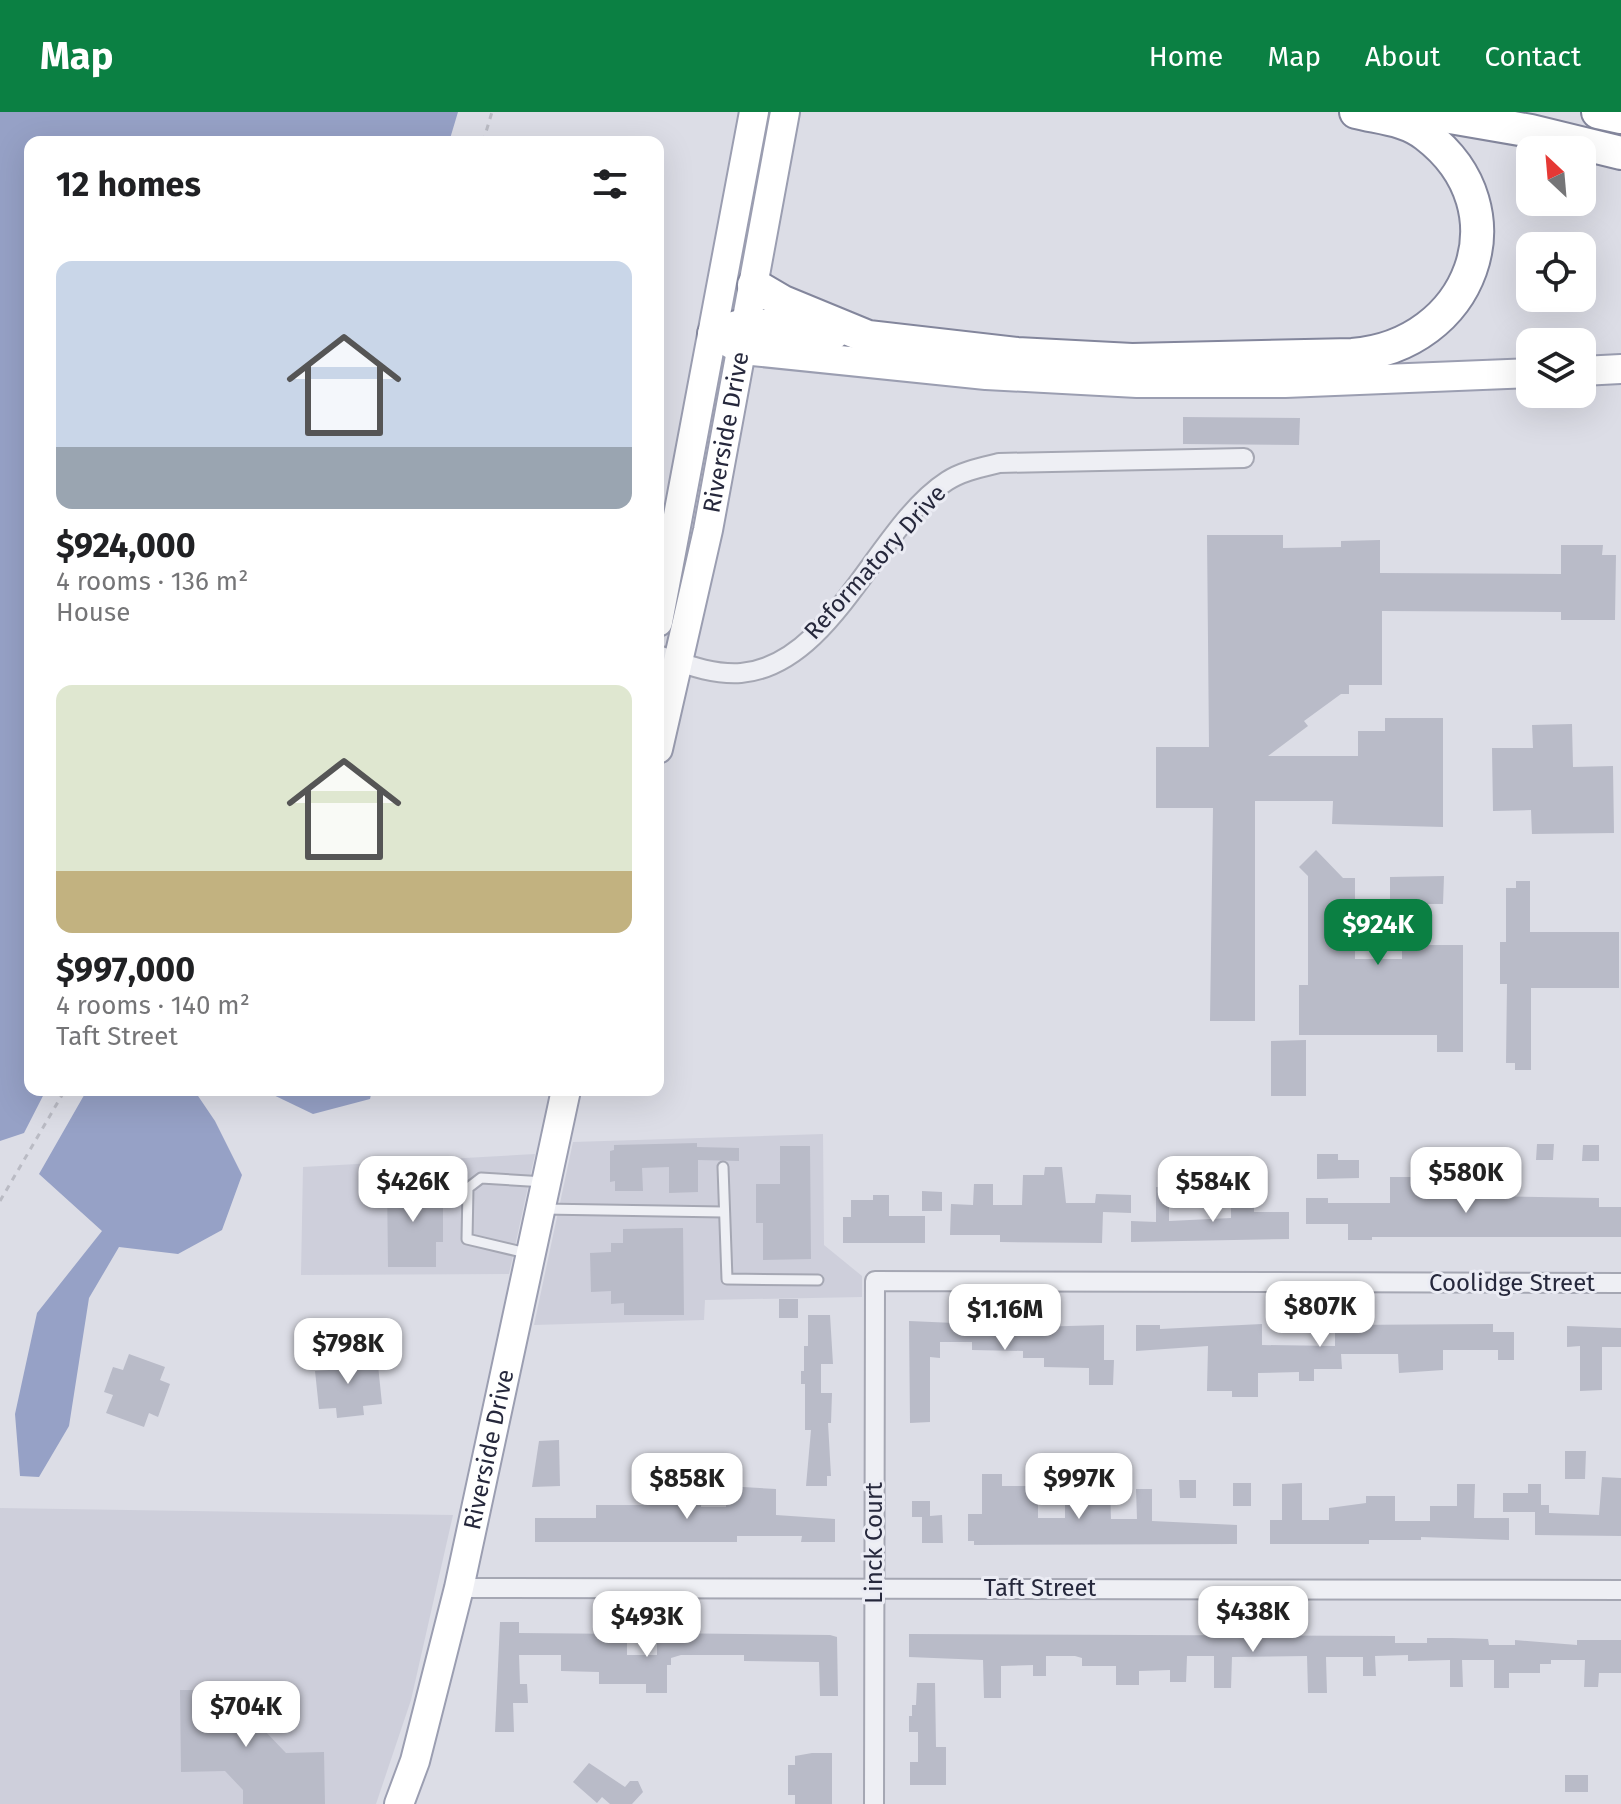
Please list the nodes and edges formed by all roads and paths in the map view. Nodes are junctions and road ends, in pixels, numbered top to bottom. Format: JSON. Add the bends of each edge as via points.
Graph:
{"nodes":[{"id":1,"x":492,"y":112,"type":"edge"},
{"id":2,"x":754,"y":112,"type":"edge"},
{"id":3,"x":785,"y":112,"type":"edge"},
{"id":4,"x":1356,"y":112,"type":"edge"},
{"id":5,"x":1421,"y":112,"type":"edge"},
{"id":6,"x":1598,"y":112,"type":"edge"},
{"id":7,"x":1621,"y":117,"type":"edge"},
{"id":8,"x":485,"y":136,"type":"edge"},
{"id":9,"x":1621,"y":153,"type":"edge"},
{"id":10,"x":754,"y":285,"type":"junction"},
{"id":11,"x":714,"y":334,"type":"junction"},
{"id":12,"x":745,"y":337,"type":"junction"},
{"id":13,"x":868,"y":337,"type":"junction"},
{"id":14,"x":1621,"y":369,"type":"edge"},
{"id":15,"x":1596,"y":370,"type":"edge"},
{"id":16,"x":1516,"y":374,"type":"edge"},
{"id":17,"x":1244,"y":458,"type":"dead end"},
{"id":18,"x":664,"y":591,"type":"edge"},
{"id":19,"x":669,"y":658,"type":"edge"},
{"id":20,"x":664,"y":699,"type":"edge"},
{"id":21,"x":61,"y":1096,"type":"edge"},
{"id":22,"x":565,"y":1096,"type":"edge"},
{"id":23,"x":723,"y":1167,"type":"dead end"},
{"id":24,"x":542,"y":1195,"type":"junction"},
{"id":25,"x":0,"y":1201,"type":"edge"},
{"id":26,"x":723,"y":1212,"type":"junction"},
{"id":27,"x":530,"y":1254,"type":"junction"},
{"id":28,"x":818,"y":1280,"type":"dead end"},
{"id":29,"x":875,"y":1281,"type":"joint"},
{"id":30,"x":1621,"y":1283,"type":"edge"},
{"id":31,"x":459,"y":1588,"type":"junction"},
{"id":32,"x":874,"y":1588,"type":"junction"},
{"id":33,"x":1621,"y":1590,"type":"edge"},
{"id":34,"x":399,"y":1804,"type":"edge"},
{"id":35,"x":874,"y":1804,"type":"edge"}],
"edges":[{"from":1,"to":8,"type":"path"},
{"from":2,"to":11,"type":"main road","name":"Riverside Drive"},
{"from":3,"to":10,"type":"main road","name":"Riverside Drive"},
{"from":4,"to":13,"type":"highway","via":[[1424,133],[1454,164],[1471,198],[1477,238],[1470,274],[1446,313],[1415,339],[1377,353],[1132,360],[1017,354]]},
{"from":5,"to":9,"type":"highway"},
{"from":6,"to":7,"type":"highway"},
{"from":10,"to":12,"type":"main road","name":"Riverside Drive"},
{"from":10,"to":13,"type":"highway"},
{"from":11,"to":12,"type":"highway"},
{"from":11,"to":18,"type":"main road","name":"Riverside Drive"},
{"from":12,"to":13,"type":"highway"},
{"from":12,"to":16,"type":"main road","via":[[986,375],[1137,383]]},
{"from":12,"to":19,"type":"main road","name":"Riverside Drive"},
{"from":14,"to":15,"type":"main road"},
{"from":17,"to":19,"type":"street","name":"Reformatory Drive","via":[[999,463],[974,470],[948,480],[920,506],[811,638],[779,660],[743,673],[711,672]]},
{"from":19,"to":20,"type":"main road","name":"Riverside Drive"},
{"from":21,"to":25,"type":"path"},
{"from":22,"to":24,"type":"main road","name":"Riverside Drive"},
{"from":23,"to":26,"type":"lane"},
{"from":24,"to":26,"type":"lane"},
{"from":24,"to":27,"type":"main road","name":"Riverside Drive"},
{"from":24,"to":27,"type":"lane","via":[[481,1178],[468,1188],[467,1239]]},
{"from":26,"to":28,"type":"lane","via":[[727,1279]]},
{"from":27,"to":31,"type":"main road","name":"Riverside Drive"},
{"from":29,"to":30,"type":"street","name":"Coolidge Street"},
{"from":29,"to":32,"type":"street","name":"Linck Court"},
{"from":31,"to":32,"type":"street","name":"Taft Street"},
{"from":31,"to":34,"type":"main road","name":"Riverside Drive"},
{"from":32,"to":33,"type":"street","name":"Taft Street"},
{"from":32,"to":35,"type":"street","name":"Linck Court"}]}
